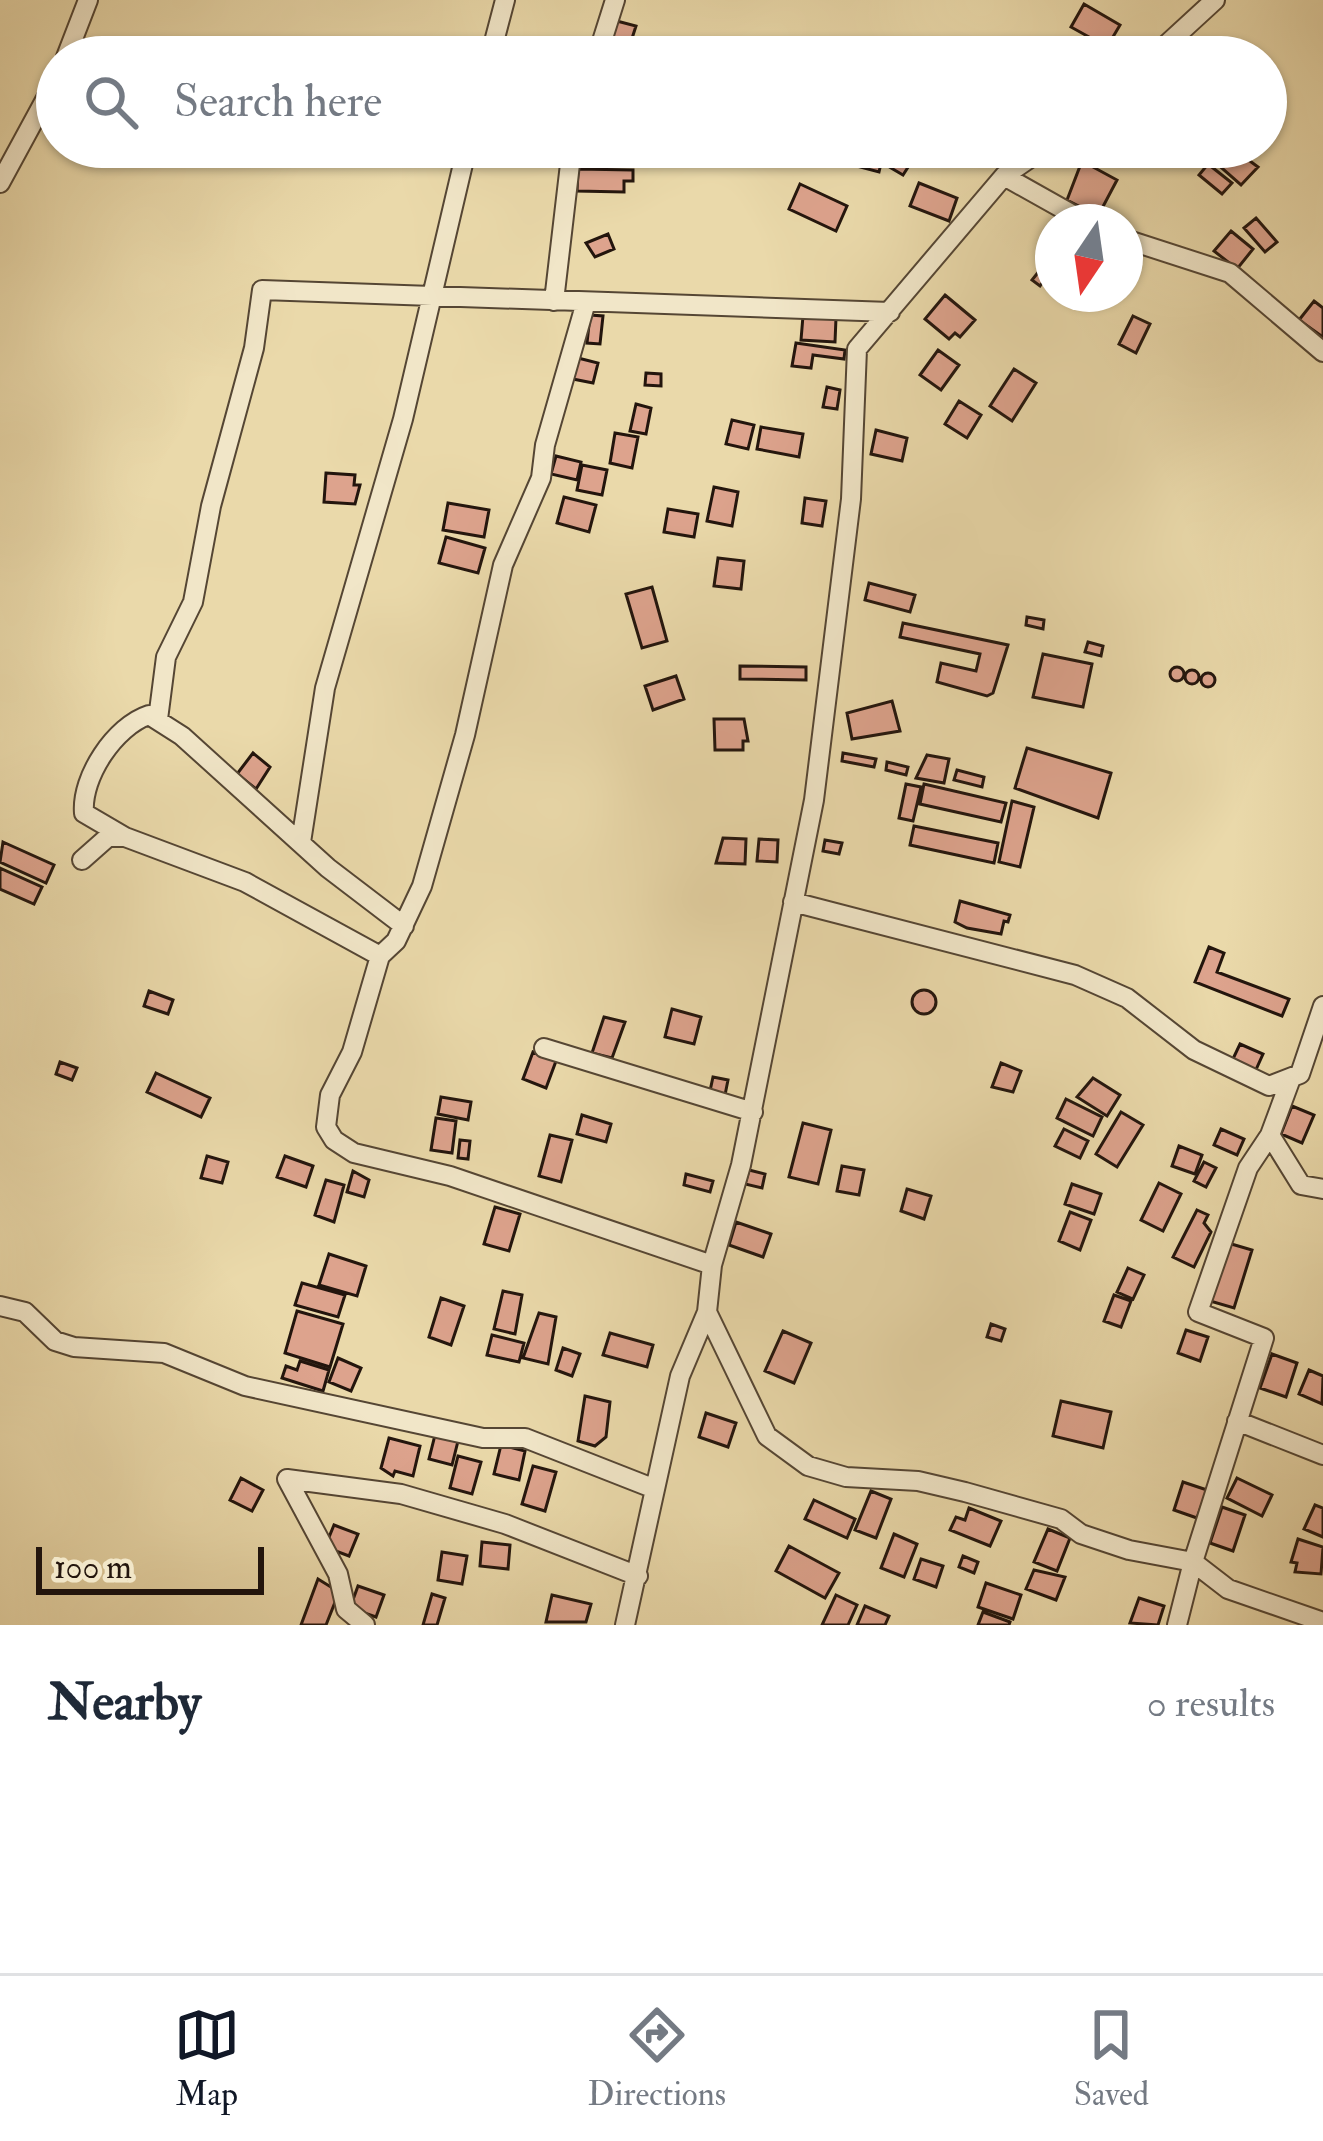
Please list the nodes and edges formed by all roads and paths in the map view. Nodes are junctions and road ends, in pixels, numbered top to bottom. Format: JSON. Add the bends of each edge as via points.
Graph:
{"nodes":[{"id":1,"x":88,"y":0,"type":"edge"},
{"id":2,"x":505,"y":0,"type":"edge"},
{"id":3,"x":615,"y":0,"type":"edge"},
{"id":4,"x":1215,"y":0,"type":"edge"},
{"id":5,"x":74,"y":36,"type":"edge"},
{"id":6,"x":496,"y":36,"type":"edge"},
{"id":7,"x":604,"y":36,"type":"edge"},
{"id":8,"x":1176,"y":36,"type":"edge"},
{"id":9,"x":36,"y":117,"type":"edge"},
{"id":10,"x":462,"y":168,"type":"edge"},
{"id":11,"x":570,"y":168,"type":"edge"},
{"id":12,"x":1016,"y":168,"type":"edge"},
{"id":13,"x":1004,"y":176,"type":"junction"},
{"id":14,"x":0,"y":183,"type":"edge"},
{"id":15,"x":1054,"y":204,"type":"edge"},
{"id":16,"x":1143,"y":245,"type":"edge"},
{"id":17,"x":428,"y":296,"type":"junction"},
{"id":18,"x":554,"y":301,"type":"junction"},
{"id":19,"x":586,"y":302,"type":"junction"},
{"id":20,"x":890,"y":312,"type":"junction"},
{"id":21,"x":1323,"y":352,"type":"edge"},
{"id":22,"x":158,"y":718,"type":"junction"},
{"id":23,"x":124,"y":837,"type":"junction"},
{"id":24,"x":302,"y":842,"type":"junction"},
{"id":25,"x":82,"y":860,"type":"dead end"},
{"id":26,"x":793,"y":902,"type":"junction"},
{"id":27,"x":404,"y":926,"type":"junction"},
{"id":28,"x":380,"y":956,"type":"junction"},
{"id":29,"x":1323,"y":1006,"type":"edge"},
{"id":30,"x":544,"y":1048,"type":"dead end"},
{"id":31,"x":1290,"y":1081,"type":"junction"},
{"id":32,"x":753,"y":1112,"type":"junction"},
{"id":33,"x":1270,"y":1135,"type":"junction"},
{"id":34,"x":1323,"y":1189,"type":"edge"},
{"id":35,"x":712,"y":1264,"type":"junction"},
{"id":36,"x":0,"y":1306,"type":"edge"},
{"id":37,"x":707,"y":1312,"type":"junction"},
{"id":38,"x":1237,"y":1420,"type":"junction"},
{"id":39,"x":1323,"y":1455,"type":"edge"},
{"id":40,"x":655,"y":1490,"type":"junction"},
{"id":41,"x":1192,"y":1562,"type":"junction"},
{"id":42,"x":638,"y":1576,"type":"junction"},
{"id":43,"x":1323,"y":1622,"type":"edge"},
{"id":44,"x":364,"y":1625,"type":"edge"},
{"id":45,"x":625,"y":1625,"type":"edge"},
{"id":46,"x":1177,"y":1625,"type":"edge"}],
"edges":[{"from":1,"to":5,"type":"street"},
{"from":2,"to":6,"type":"street"},
{"from":3,"to":7,"type":"street"},
{"from":4,"to":8,"type":"street"},
{"from":9,"to":14,"type":"street"},
{"from":10,"to":17,"type":"street"},
{"from":11,"to":18,"type":"street"},
{"from":12,"to":13,"type":"street"},
{"from":13,"to":15,"type":"street"},
{"from":13,"to":20,"type":"street"},
{"from":16,"to":21,"type":"street","via":[[1230,273]]},
{"from":17,"to":18,"type":"street"},
{"from":17,"to":22,"type":"street","via":[[262,290],[193,602],[166,657]]},
{"from":17,"to":24,"type":"street","via":[[403,419],[326,688]]},
{"from":18,"to":19,"type":"street"},
{"from":19,"to":20,"type":"street"},
{"from":19,"to":27,"type":"street","via":[[541,478],[503,565],[422,886]]},
{"from":20,"to":26,"type":"street","via":[[857,349],[851,500],[827,716]]},
{"from":22,"to":23,"type":"street","via":[[134,719],[86,787],[84,813]]},
{"from":22,"to":24,"type":"street"},
{"from":23,"to":25,"type":"street","via":[[108,837]]},
{"from":23,"to":28,"type":"street","via":[[245,882]]},
{"from":24,"to":27,"type":"street"},
{"from":26,"to":31,"type":"street","via":[[1075,975],[1127,998],[1194,1050],[1269,1086]]},
{"from":26,"to":32,"type":"street"},
{"from":27,"to":28,"type":"street"},
{"from":28,"to":35,"type":"street","via":[[325,1112],[334,1140],[377,1162],[450,1176]]},
{"from":29,"to":31,"type":"street","via":[[1300,1074]]},
{"from":30,"to":32,"type":"street"},
{"from":31,"to":33,"type":"street"},
{"from":32,"to":35,"type":"street"},
{"from":33,"to":34,"type":"street","via":[[1300,1185]]},
{"from":33,"to":38,"type":"street","via":[[1248,1168],[1198,1312],[1264,1338]]},
{"from":35,"to":37,"type":"street"},
{"from":36,"to":40,"type":"street","via":[[25,1312],[55,1341],[74,1347],[164,1353],[245,1386],[483,1438],[525,1438]]},
{"from":37,"to":40,"type":"street","via":[[680,1376]]},
{"from":37,"to":41,"type":"street","via":[[767,1436],[808,1466],[965,1492],[1130,1550]]},
{"from":38,"to":39,"type":"street"},
{"from":38,"to":41,"type":"street"},
{"from":40,"to":42,"type":"street"},
{"from":41,"to":43,"type":"street","via":[[1228,1589]]},
{"from":41,"to":46,"type":"street"},
{"from":42,"to":44,"type":"street","via":[[401,1494],[287,1479],[338,1574],[346,1609]]},
{"from":42,"to":45,"type":"street"}]}
